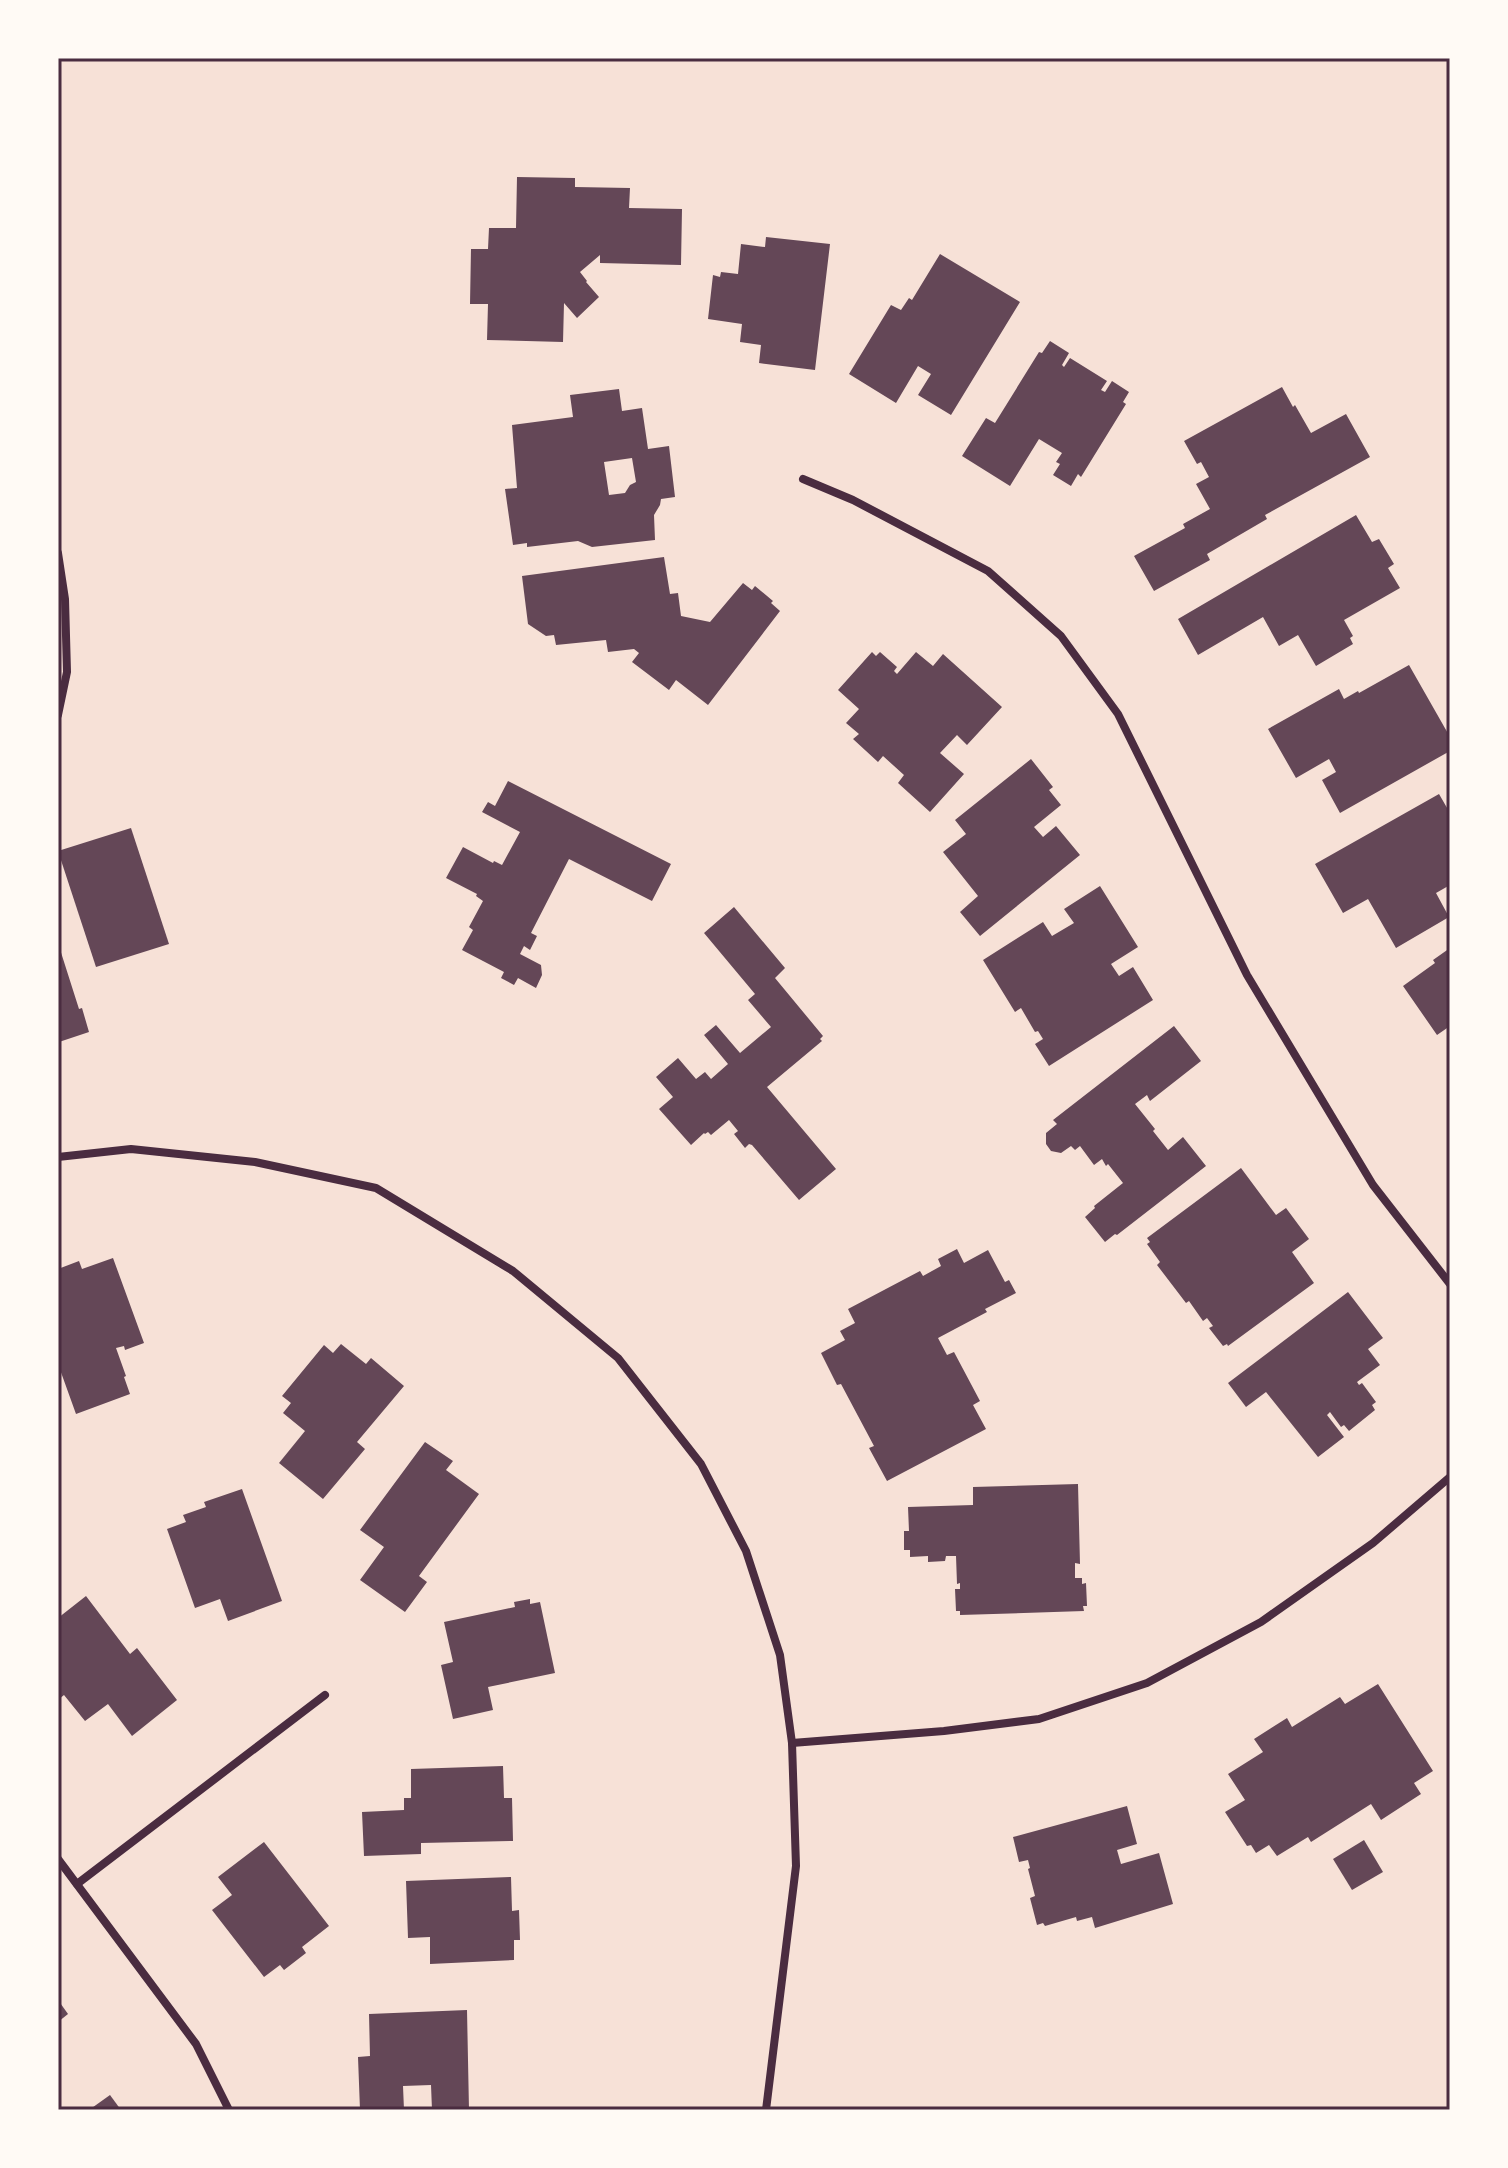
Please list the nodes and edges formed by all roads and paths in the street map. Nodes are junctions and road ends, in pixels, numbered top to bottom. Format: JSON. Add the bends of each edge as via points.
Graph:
{"nodes":[{"id":1,"x":803,"y":479,"type":"dead end"},
{"id":2,"x":58,"y":553,"type":"edge"},
{"id":3,"x":58,"y":715,"type":"edge"},
{"id":4,"x":58,"y":1157,"type":"edge"},
{"id":5,"x":1450,"y":1284,"type":"edge"},
{"id":6,"x":1450,"y":1477,"type":"edge"},
{"id":7,"x":325,"y":1695,"type":"dead end"},
{"id":8,"x":792,"y":1743,"type":"junction"},
{"id":9,"x":58,"y":1859,"type":"edge"},
{"id":10,"x":77,"y":1884,"type":"junction"},
{"id":11,"x":229,"y":2110,"type":"edge"},
{"id":12,"x":766,"y":2110,"type":"edge"}],
"edges":[{"from":1,"to":5,"type":"street","via":[[988,571],[1061,636],[1118,714],[1247,975],[1373,1185]]},
{"from":2,"to":3,"type":"street","via":[[67,672]]},
{"from":4,"to":8,"type":"street","via":[[131,1149],[255,1162],[376,1188],[513,1271],[618,1358],[701,1464],[756,1581],[780,1655]]},
{"from":6,"to":8,"type":"street","via":[[1373,1543],[1261,1622],[1147,1683],[1039,1719]]},
{"from":7,"to":10,"type":"street"},
{"from":8,"to":12,"type":"street","via":[[796,1866]]},
{"from":9,"to":10,"type":"street"},
{"from":10,"to":11,"type":"street","via":[[196,2044]]}]}
